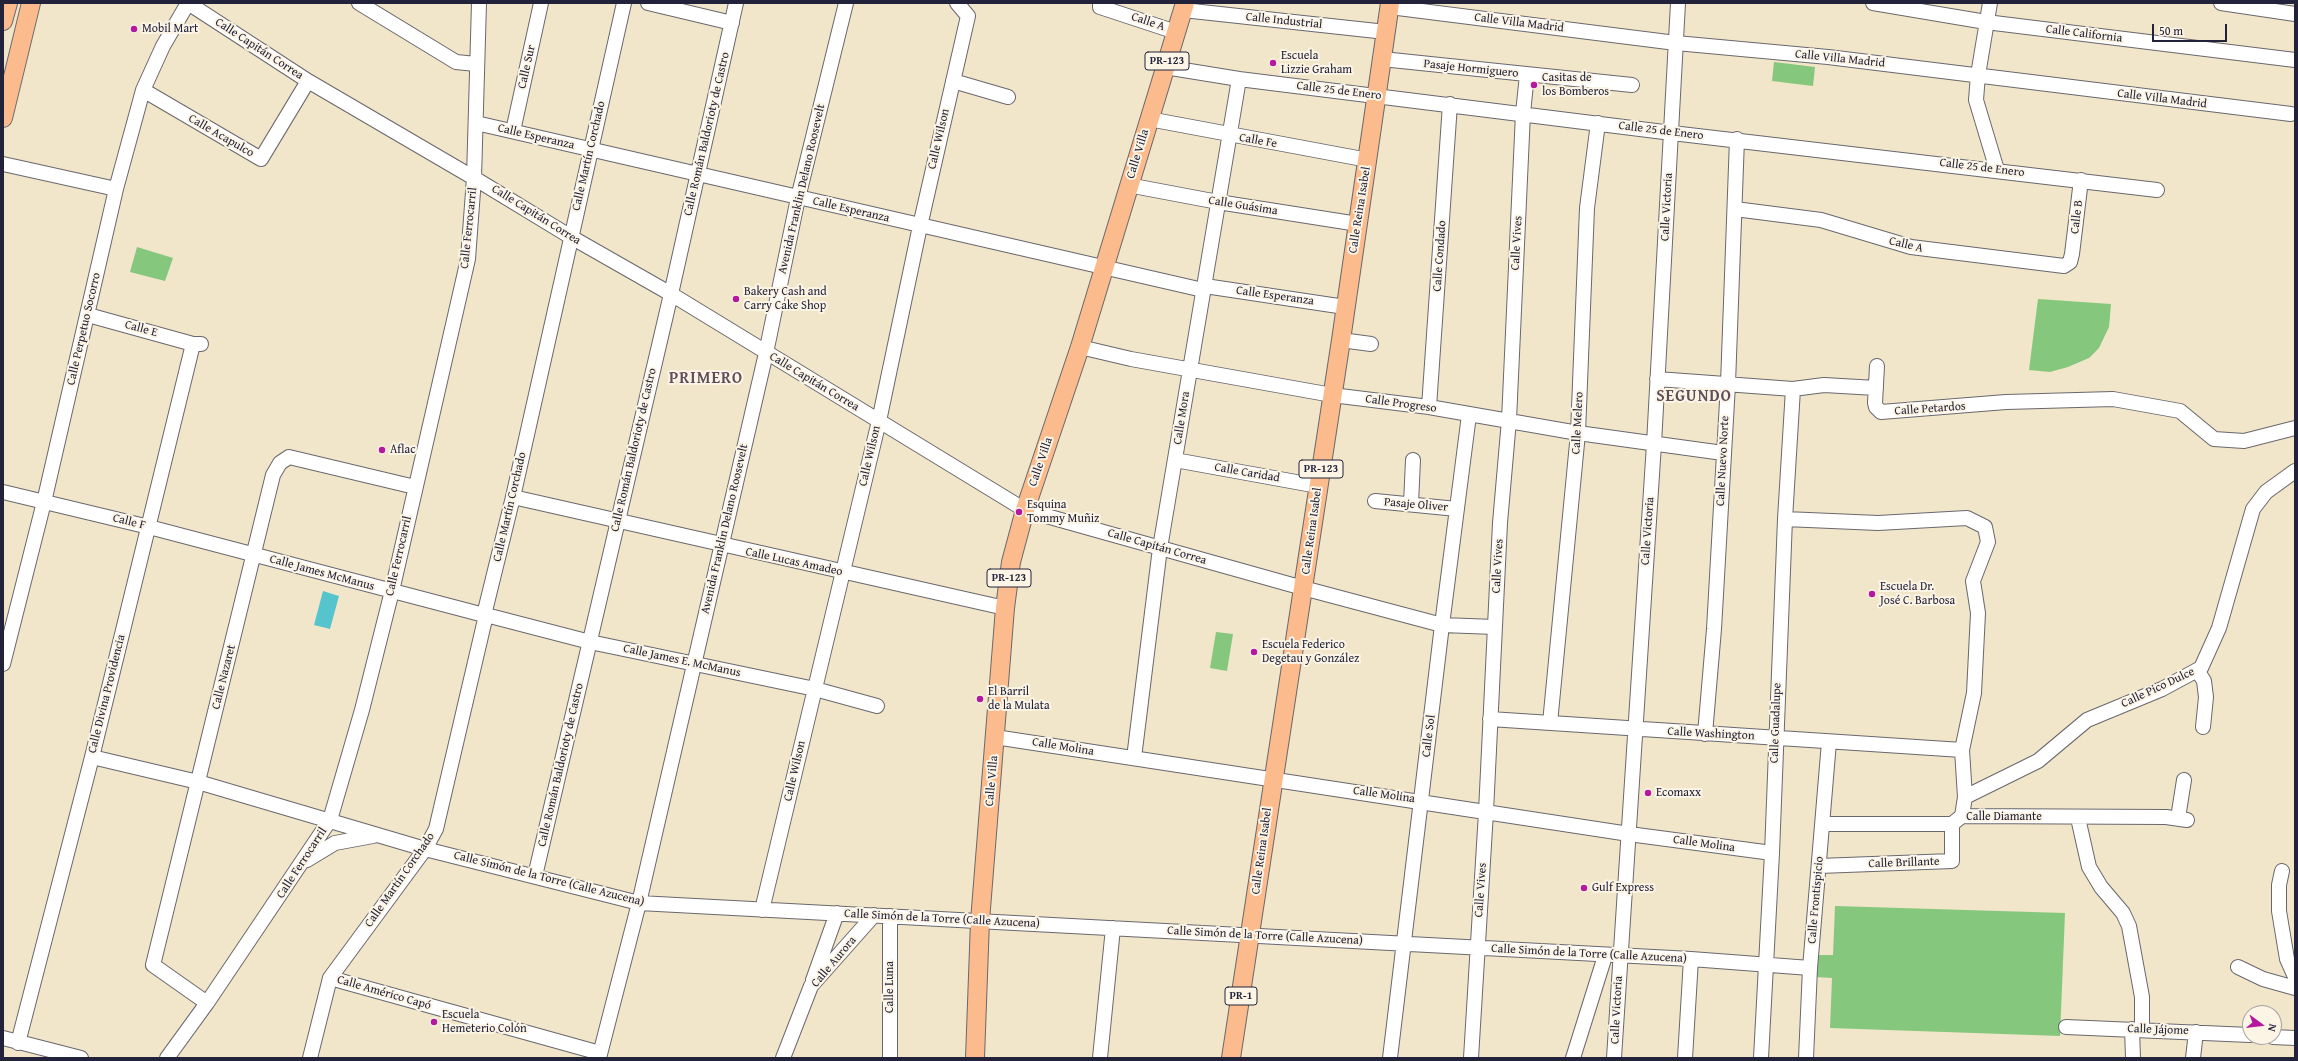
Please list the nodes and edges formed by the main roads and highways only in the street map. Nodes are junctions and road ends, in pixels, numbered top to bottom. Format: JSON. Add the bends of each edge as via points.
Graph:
{"nodes":[{"id":1,"x":8,"y":3,"type":"edge"},
{"id":2,"x":31,"y":3,"type":"edge"},
{"id":3,"x":1390,"y":5,"type":"edge"},
{"id":4,"x":1184,"y":6,"type":"edge"},
{"id":5,"x":3,"y":21,"type":"edge"},
{"id":6,"x":3,"y":118,"type":"edge"},
{"id":7,"x":1250,"y":935,"type":"joint"},
{"id":8,"x":975,"y":1058,"type":"edge"},
{"id":9,"x":1231,"y":1058,"type":"edge"}],
"edges":[{"from":1,"to":5,"type":"main road"},
{"from":2,"to":6,"type":"main road"},
{"from":3,"to":7,"type":"main road","name":"Calle Reina Isabel","number":"PR-123"},
{"from":4,"to":8,"type":"main road","name":"Calle Villa","number":"PR-123","via":[[1080,347],[1024,510],[1011,562],[1005,608],[980,921]]},
{"from":7,"to":9,"type":"main road","name":"Calle Reina Isabel","number":"PR-1"}]}
